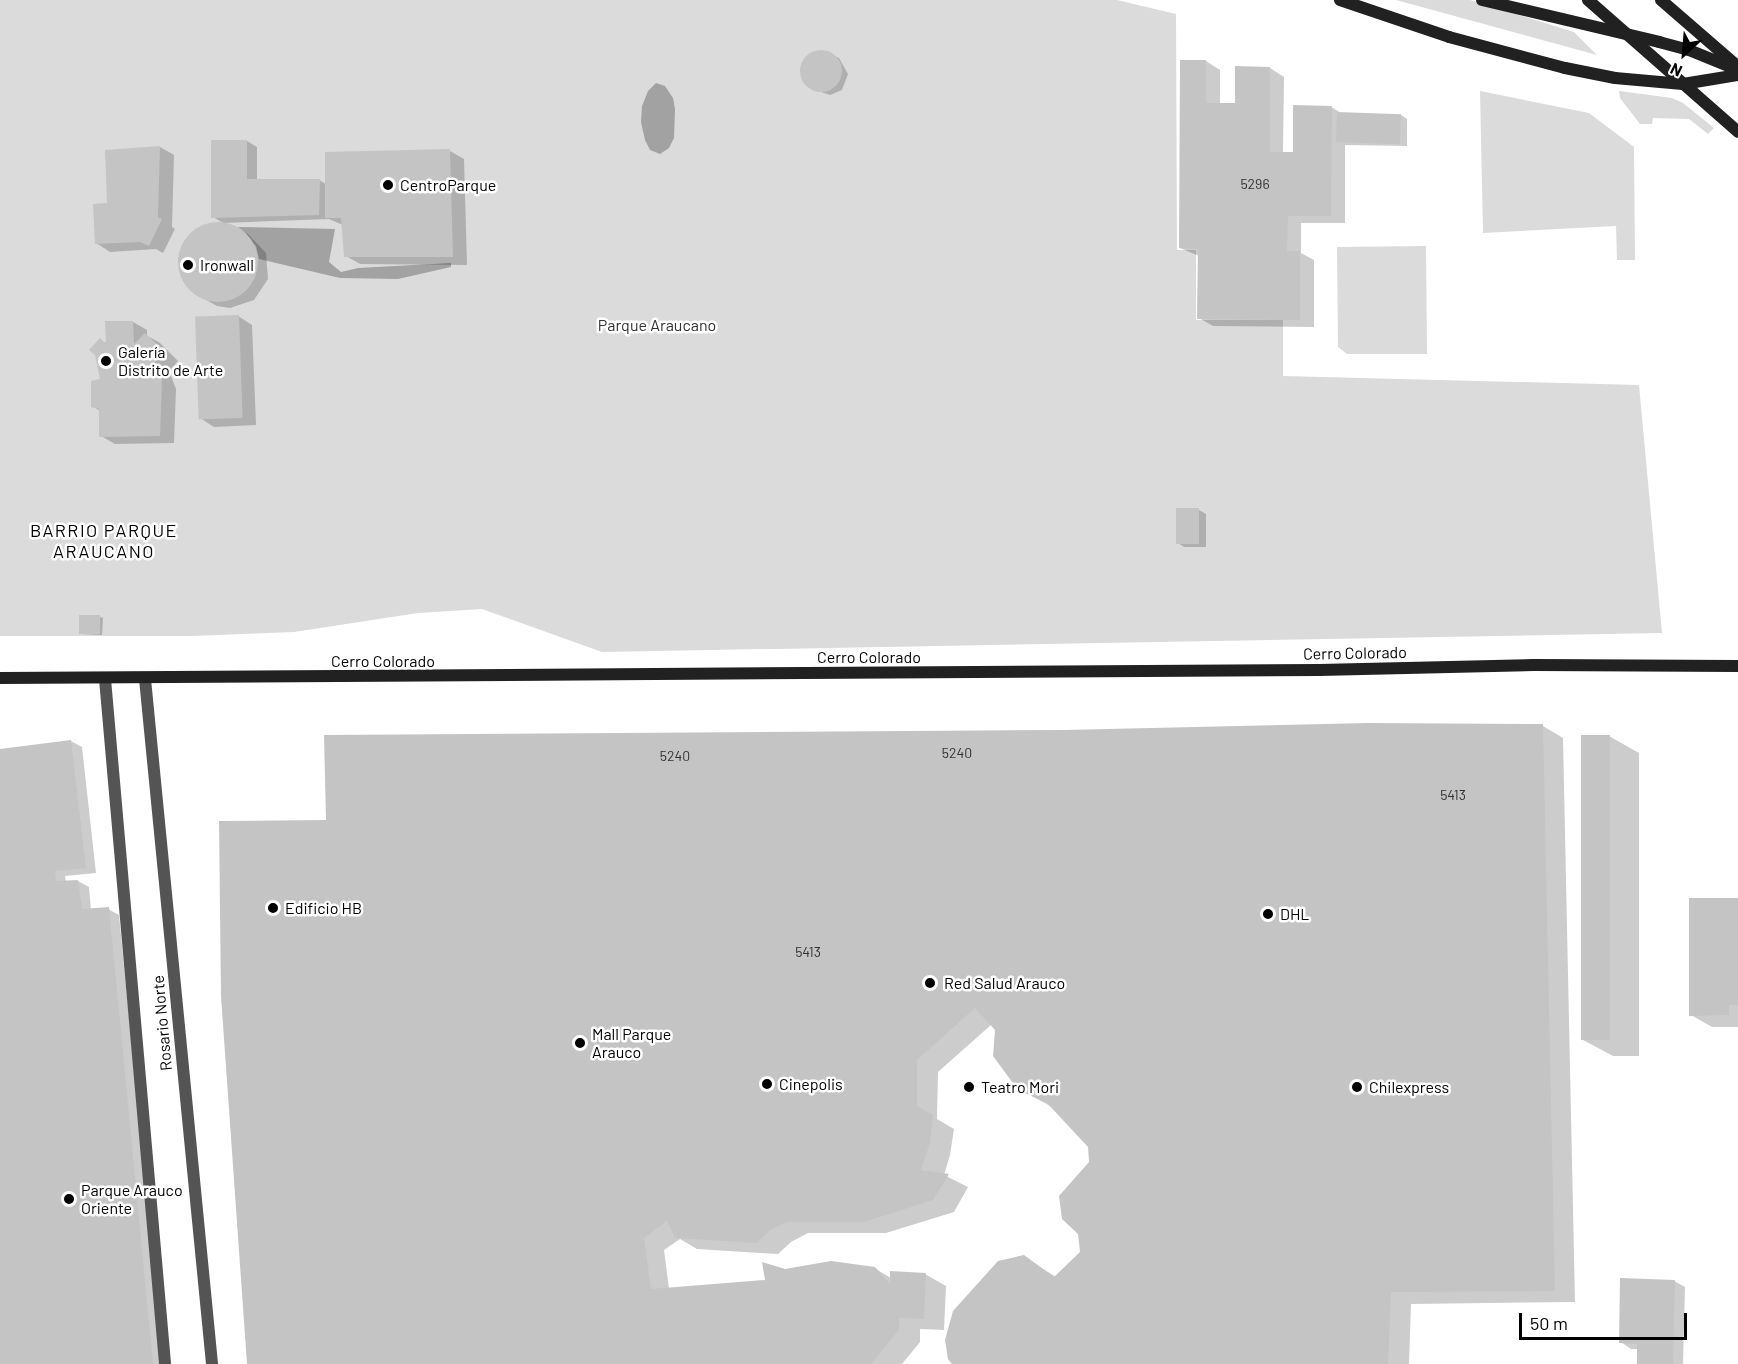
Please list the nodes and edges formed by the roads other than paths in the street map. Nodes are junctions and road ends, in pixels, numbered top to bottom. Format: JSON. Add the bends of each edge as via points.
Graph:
{"nodes":[{"id":1,"x":1340,"y":0,"type":"edge"},
{"id":2,"x":1482,"y":0,"type":"edge"},
{"id":3,"x":1588,"y":0,"type":"edge"},
{"id":4,"x":1661,"y":0,"type":"edge"},
{"id":5,"x":1629,"y":36,"type":"junction"},
{"id":6,"x":1738,"y":68,"type":"edge"},
{"id":7,"x":1738,"y":75,"type":"edge"},
{"id":8,"x":1683,"y":84,"type":"junction"},
{"id":9,"x":1738,"y":132,"type":"edge"},
{"id":10,"x":1738,"y":666,"type":"edge"},
{"id":11,"x":0,"y":678,"type":"edge"},
{"id":12,"x":105,"y":679,"type":"junction"},
{"id":13,"x":146,"y":679,"type":"junction"},
{"id":14,"x":165,"y":1364,"type":"edge"},
{"id":15,"x":212,"y":1364,"type":"edge"}],
"edges":[{"from":1,"to":8,"type":"street","via":[[1449,37],[1545,63],[1615,78]]},
{"from":2,"to":5,"type":"street"},
{"from":3,"to":5,"type":"street"},
{"from":4,"to":6,"type":"street"},
{"from":5,"to":6,"type":"street","via":[[1689,50]]},
{"from":5,"to":8,"type":"street"},
{"from":7,"to":8,"type":"street"},
{"from":8,"to":9,"type":"street"},
{"from":10,"to":13,"type":"street","name":"Cerro Colorado"},
{"from":11,"to":12,"type":"street","name":"Cerro Colorado"},
{"from":12,"to":13,"type":"street","name":"Cerro Colorado"},
{"from":12,"to":14,"type":"street","name":"Rosario Norte"},
{"from":13,"to":15,"type":"street","name":"Rosario Norte"}]}
